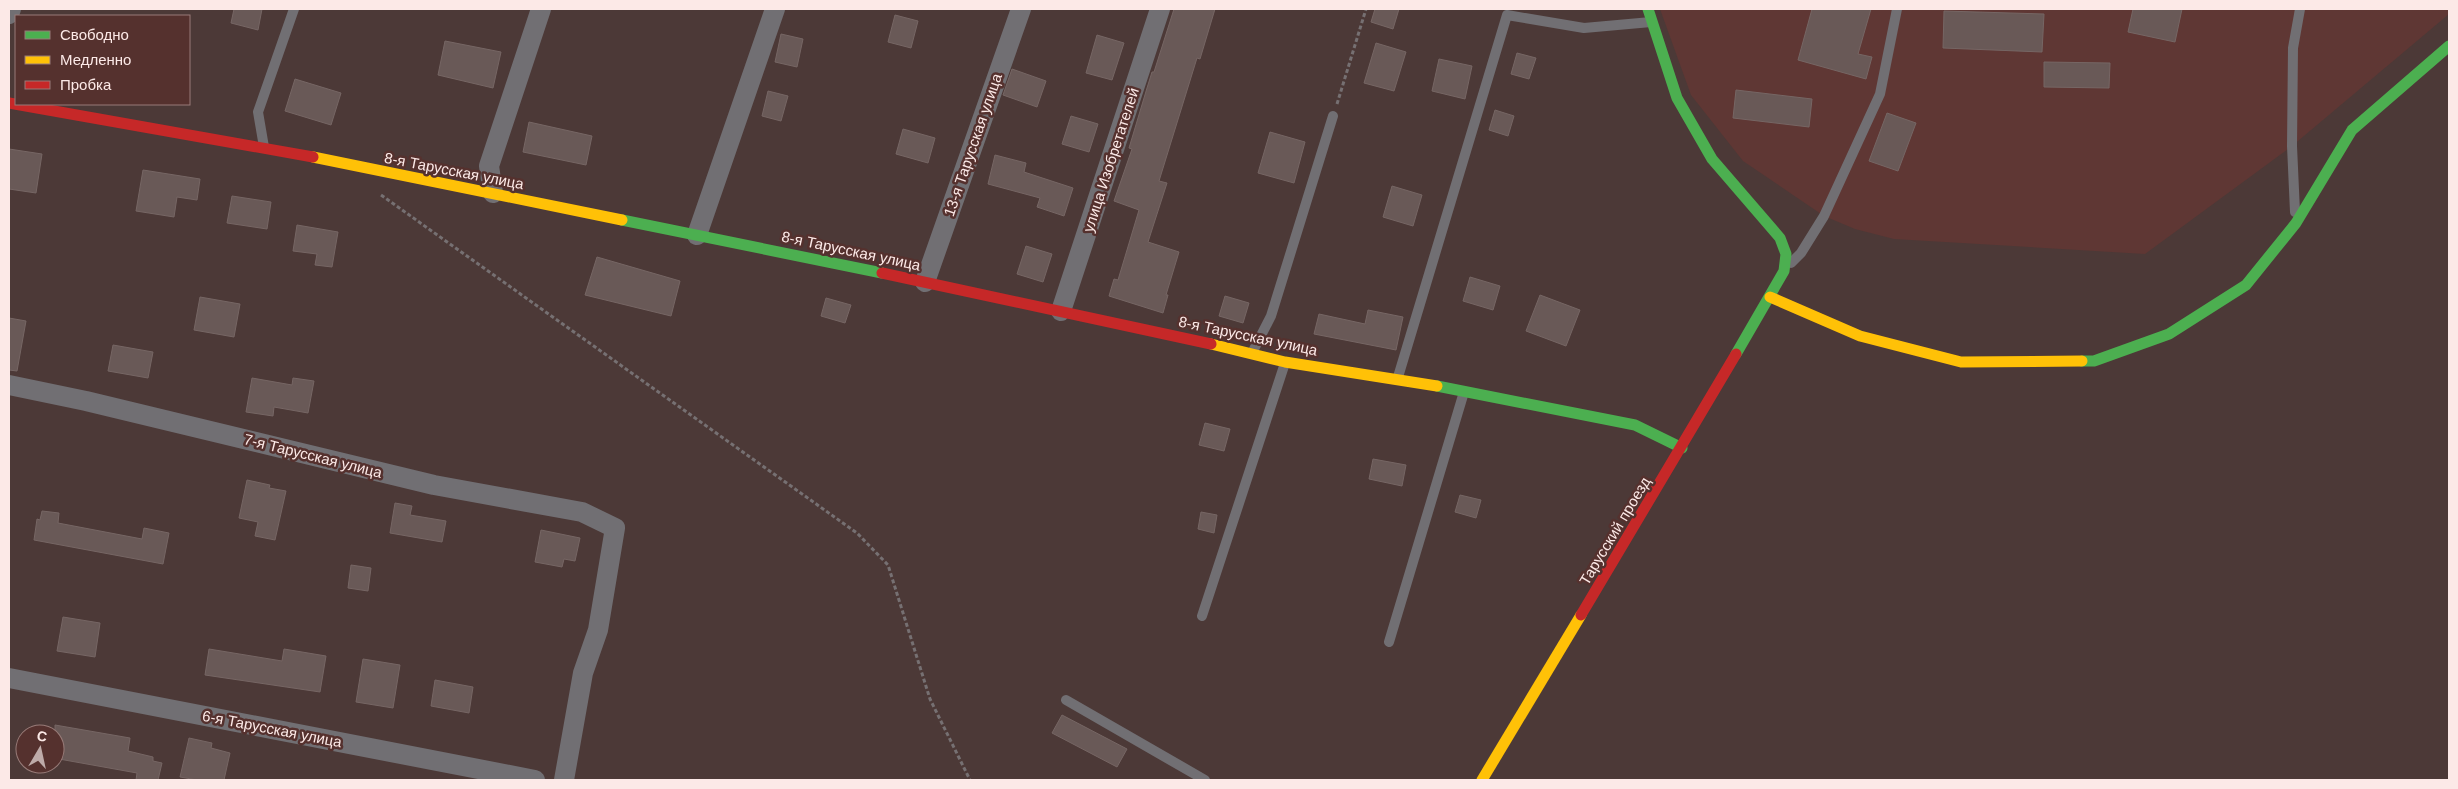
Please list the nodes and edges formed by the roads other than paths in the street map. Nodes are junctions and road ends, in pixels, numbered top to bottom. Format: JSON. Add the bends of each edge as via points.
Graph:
{"nodes":[{"id":1,"x":11,"y":9,"type":"edge"},
{"id":2,"x":294,"y":9,"type":"edge"},
{"id":3,"x":542,"y":9,"type":"edge"},
{"id":4,"x":775,"y":9,"type":"edge"},
{"id":5,"x":1021,"y":9,"type":"edge"},
{"id":6,"x":1160,"y":9,"type":"edge"},
{"id":7,"x":1648,"y":9,"type":"edge"},
{"id":8,"x":1897,"y":9,"type":"edge"},
{"id":9,"x":2300,"y":9,"type":"edge"},
{"id":10,"x":9,"y":14,"type":"edge"},
{"id":11,"x":1651,"y":22,"type":"junction"},
{"id":12,"x":2449,"y":46,"type":"edge"},
{"id":13,"x":26,"y":105,"type":"edge"},
{"id":14,"x":1333,"y":116,"type":"road end"},
{"id":15,"x":265,"y":148,"type":"junction"},
{"id":16,"x":493,"y":194,"type":"junction"},
{"id":17,"x":2296,"y":223,"type":"junction"},
{"id":18,"x":697,"y":235,"type":"junction"},
{"id":19,"x":1784,"y":271,"type":"junction"},
{"id":20,"x":925,"y":282,"type":"junction"},
{"id":21,"x":1770,"y":297,"type":"junction"},
{"id":22,"x":1061,"y":311,"type":"junction"},
{"id":23,"x":1252,"y":353,"type":"junction"},
{"id":24,"x":1285,"y":362,"type":"junction"},
{"id":25,"x":1398,"y":378,"type":"junction"},
{"id":26,"x":9,"y":385,"type":"edge"},
{"id":27,"x":1464,"y":391,"type":"junction"},
{"id":28,"x":1682,"y":448,"type":"junction"},
{"id":29,"x":1202,"y":616,"type":"dead end"},
{"id":30,"x":1389,"y":642,"type":"dead end"},
{"id":31,"x":9,"y":678,"type":"edge"},
{"id":32,"x":1066,"y":700,"type":"dead end"},
{"id":33,"x":535,"y":780,"type":"edge"},
{"id":34,"x":564,"y":780,"type":"edge"},
{"id":35,"x":1205,"y":780,"type":"edge"},
{"id":36,"x":1482,"y":780,"type":"edge"}],
"edges":[{"from":1,"to":10,"type":"street"},
{"from":2,"to":15,"type":"lane","via":[[258,112]]},
{"from":3,"to":16,"type":"street","via":[[489,166]]},
{"from":4,"to":18,"type":"street"},
{"from":5,"to":20,"type":"street","name":"13-я Тарусская улица"},
{"from":6,"to":22,"type":"street","name":"улица Изобретателей"},
{"from":7,"to":11,"type":"street"},
{"from":8,"to":19,"type":"lane","via":[[1880,94],[1824,216],[1801,253]]},
{"from":9,"to":17,"type":"lane","via":[[2293,48],[2292,146]]},
{"from":11,"to":19,"type":"street","via":[[1677,98],[1712,159],[1780,238],[1786,254]]},
{"from":11,"to":25,"type":"lane","via":[[1584,28],[1507,15]]},
{"from":12,"to":17,"type":"street","via":[[2352,130]]},
{"from":13,"to":15,"type":"street","name":"8-я Тарусская улица"},
{"from":14,"to":23,"type":"lane","via":[[1271,316]]},
{"from":15,"to":16,"type":"street","name":"8-я Тарусская улица"},
{"from":16,"to":18,"type":"street","name":"8-я Тарусская улица"},
{"from":17,"to":21,"type":"street","via":[[2246,285],[2170,334],[2094,361],[1961,362],[1860,336]]},
{"from":18,"to":20,"type":"street","name":"8-я Тарусская улица"},
{"from":19,"to":21,"type":"street","name":"Тарусский проезд"},
{"from":20,"to":22,"type":"street","name":"8-я Тарусская улица"},
{"from":21,"to":28,"type":"street","name":"Тарусский проезд"},
{"from":22,"to":23,"type":"street","name":"8-я Тарусская улица"},
{"from":23,"to":24,"type":"street","name":"8-я Тарусская улица"},
{"from":24,"to":25,"type":"street","name":"8-я Тарусская улица"},
{"from":24,"to":29,"type":"lane"},
{"from":25,"to":27,"type":"street","name":"8-я Тарусская улица"},
{"from":26,"to":34,"type":"street","name":"7-я Тарусская улица","via":[[434,485],[582,512],[615,528],[598,630],[583,673]]},
{"from":27,"to":28,"type":"street","name":"8-я Тарусская улица","via":[[1635,425]]},
{"from":27,"to":30,"type":"lane"},
{"from":28,"to":36,"type":"street","name":"Тарусский проезд"},
{"from":31,"to":33,"type":"street","name":"6-я Тарусская улица"},
{"from":32,"to":35,"type":"lane"}]}
